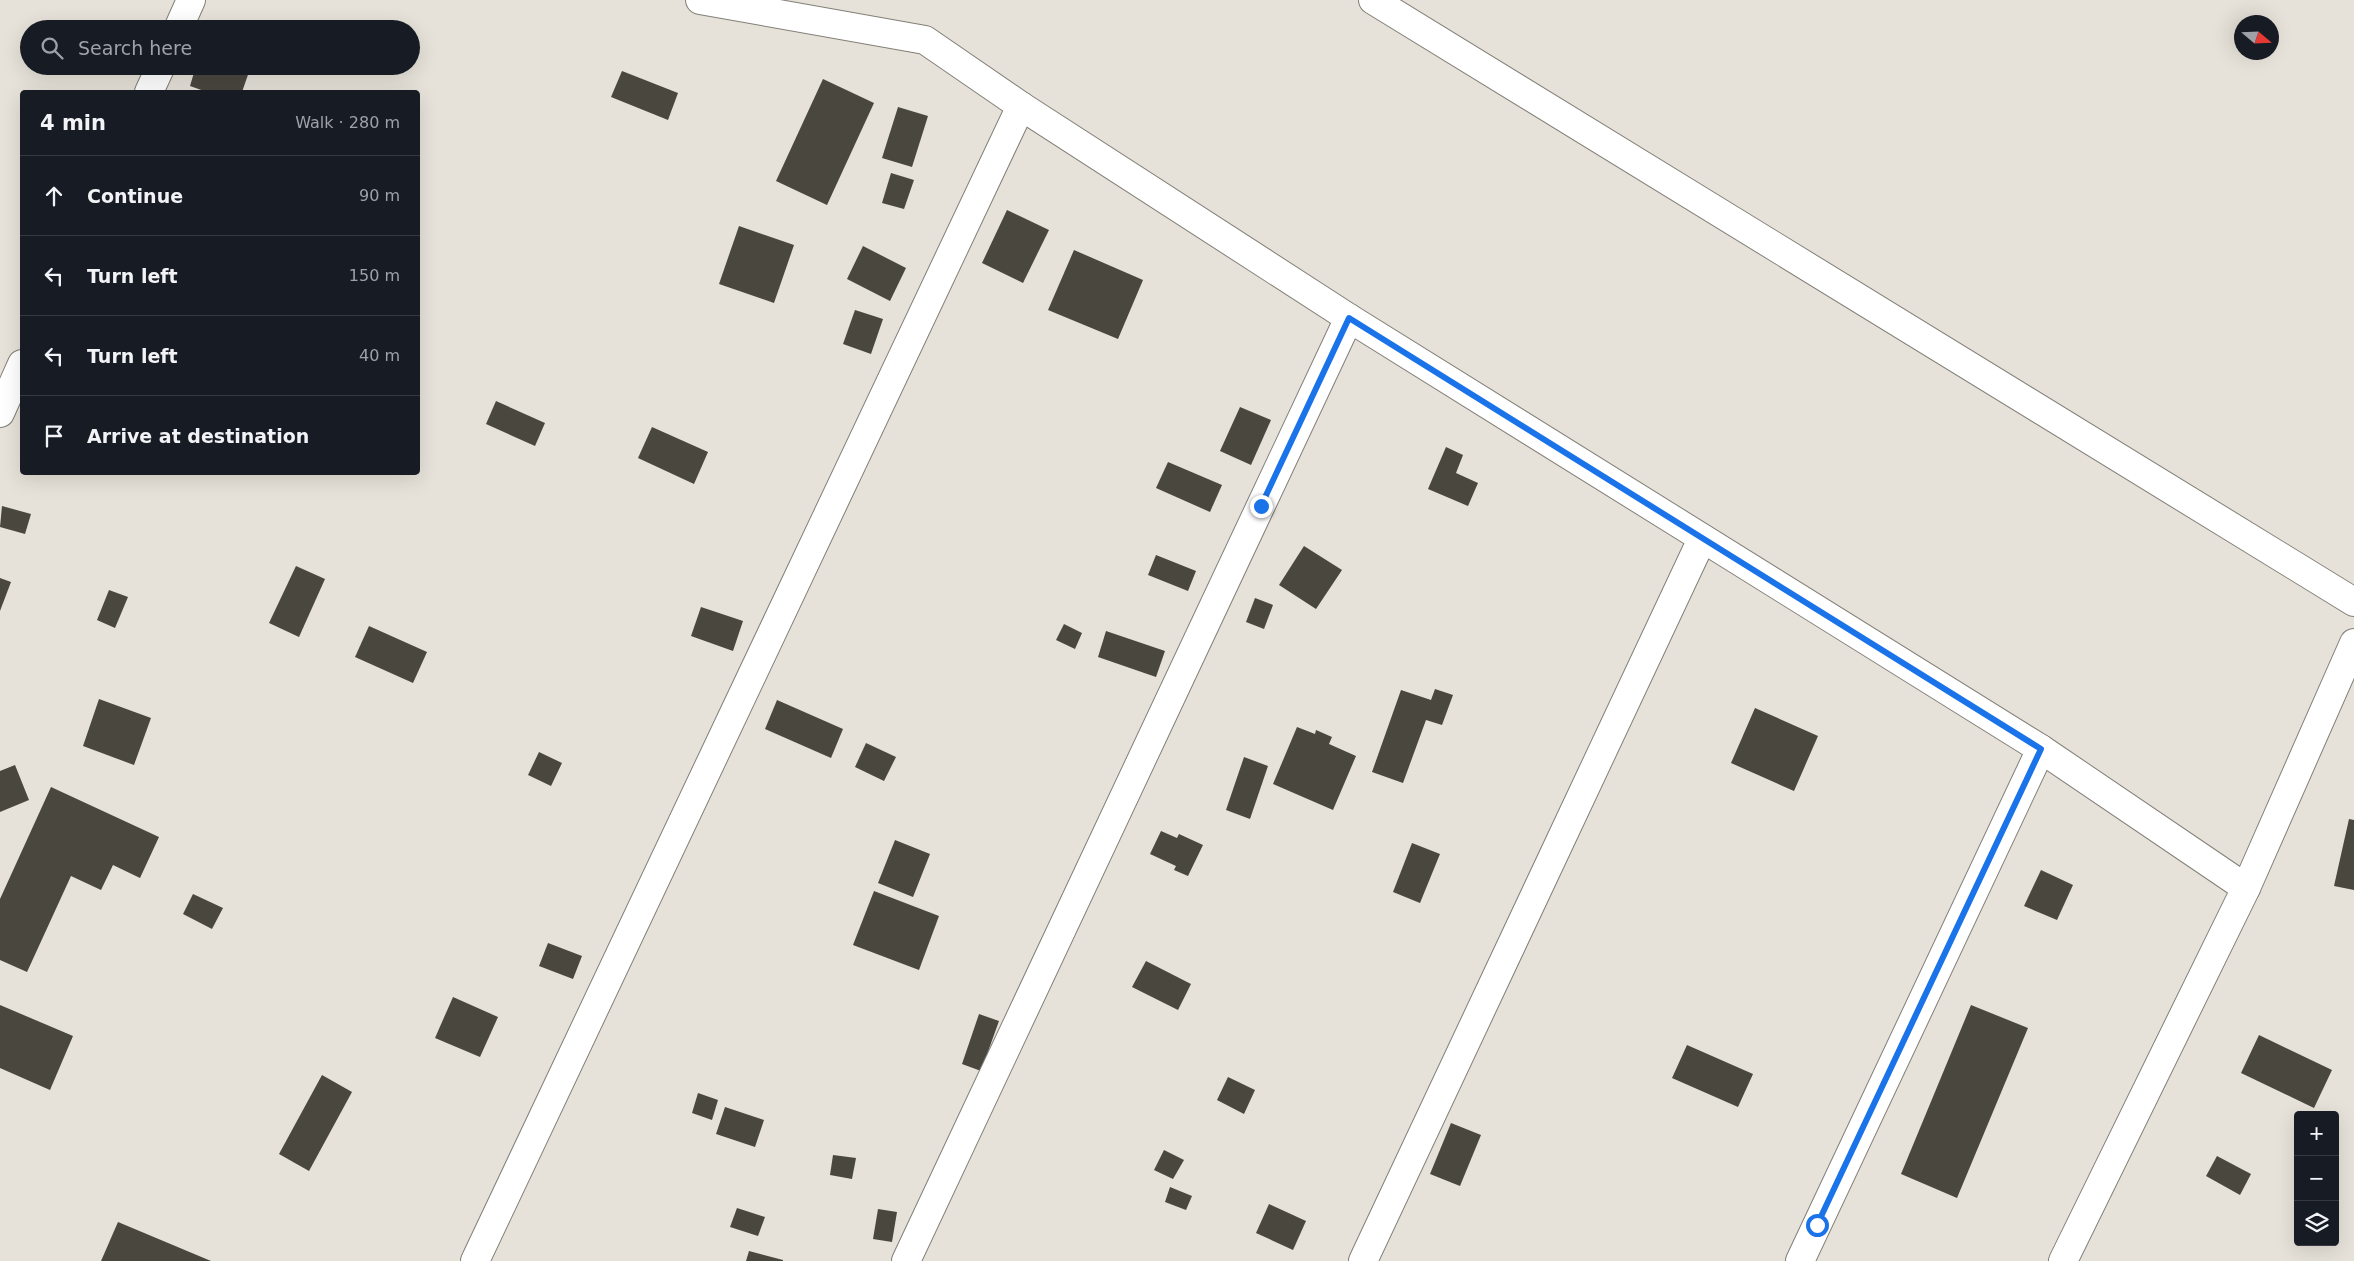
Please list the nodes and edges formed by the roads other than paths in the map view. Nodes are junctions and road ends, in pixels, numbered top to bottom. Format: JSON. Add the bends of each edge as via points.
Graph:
{"nodes":[{"id":1,"x":190,"y":0,"type":"edge"},
{"id":2,"x":700,"y":0,"type":"edge"},
{"id":3,"x":1373,"y":0,"type":"edge"},
{"id":4,"x":182,"y":20,"type":"edge"},
{"id":5,"x":156,"y":75,"type":"edge"},
{"id":6,"x":150,"y":90,"type":"edge"},
{"id":7,"x":1021,"y":106,"type":"junction"},
{"id":8,"x":1349,"y":318,"type":"junction"},
{"id":9,"x":20,"y":368,"type":"edge"},
{"id":10,"x":0,"y":413,"type":"edge"},
{"id":11,"x":1702,"y":539,"type":"junction"},
{"id":12,"x":2354,"y":602,"type":"edge"},
{"id":13,"x":2354,"y":643,"type":"edge"},
{"id":14,"x":2041,"y":749,"type":"junction"},
{"id":15,"x":2246,"y":888,"type":"junction"},
{"id":16,"x":475,"y":1261,"type":"edge"},
{"id":17,"x":906,"y":1261,"type":"edge"},
{"id":18,"x":1362,"y":1261,"type":"edge"},
{"id":19,"x":1800,"y":1261,"type":"edge"},
{"id":20,"x":2063,"y":1261,"type":"edge"}],
"edges":[{"from":1,"to":4,"type":"street"},
{"from":2,"to":7,"type":"street","via":[[925,40]]},
{"from":3,"to":12,"type":"street"},
{"from":5,"to":6,"type":"street"},
{"from":7,"to":8,"type":"street"},
{"from":7,"to":16,"type":"street"},
{"from":8,"to":11,"type":"street"},
{"from":8,"to":17,"type":"street"},
{"from":9,"to":10,"type":"street"},
{"from":11,"to":14,"type":"street"},
{"from":11,"to":18,"type":"street"},
{"from":13,"to":15,"type":"street"},
{"from":14,"to":15,"type":"street"},
{"from":14,"to":19,"type":"street"},
{"from":15,"to":20,"type":"street"}]}
